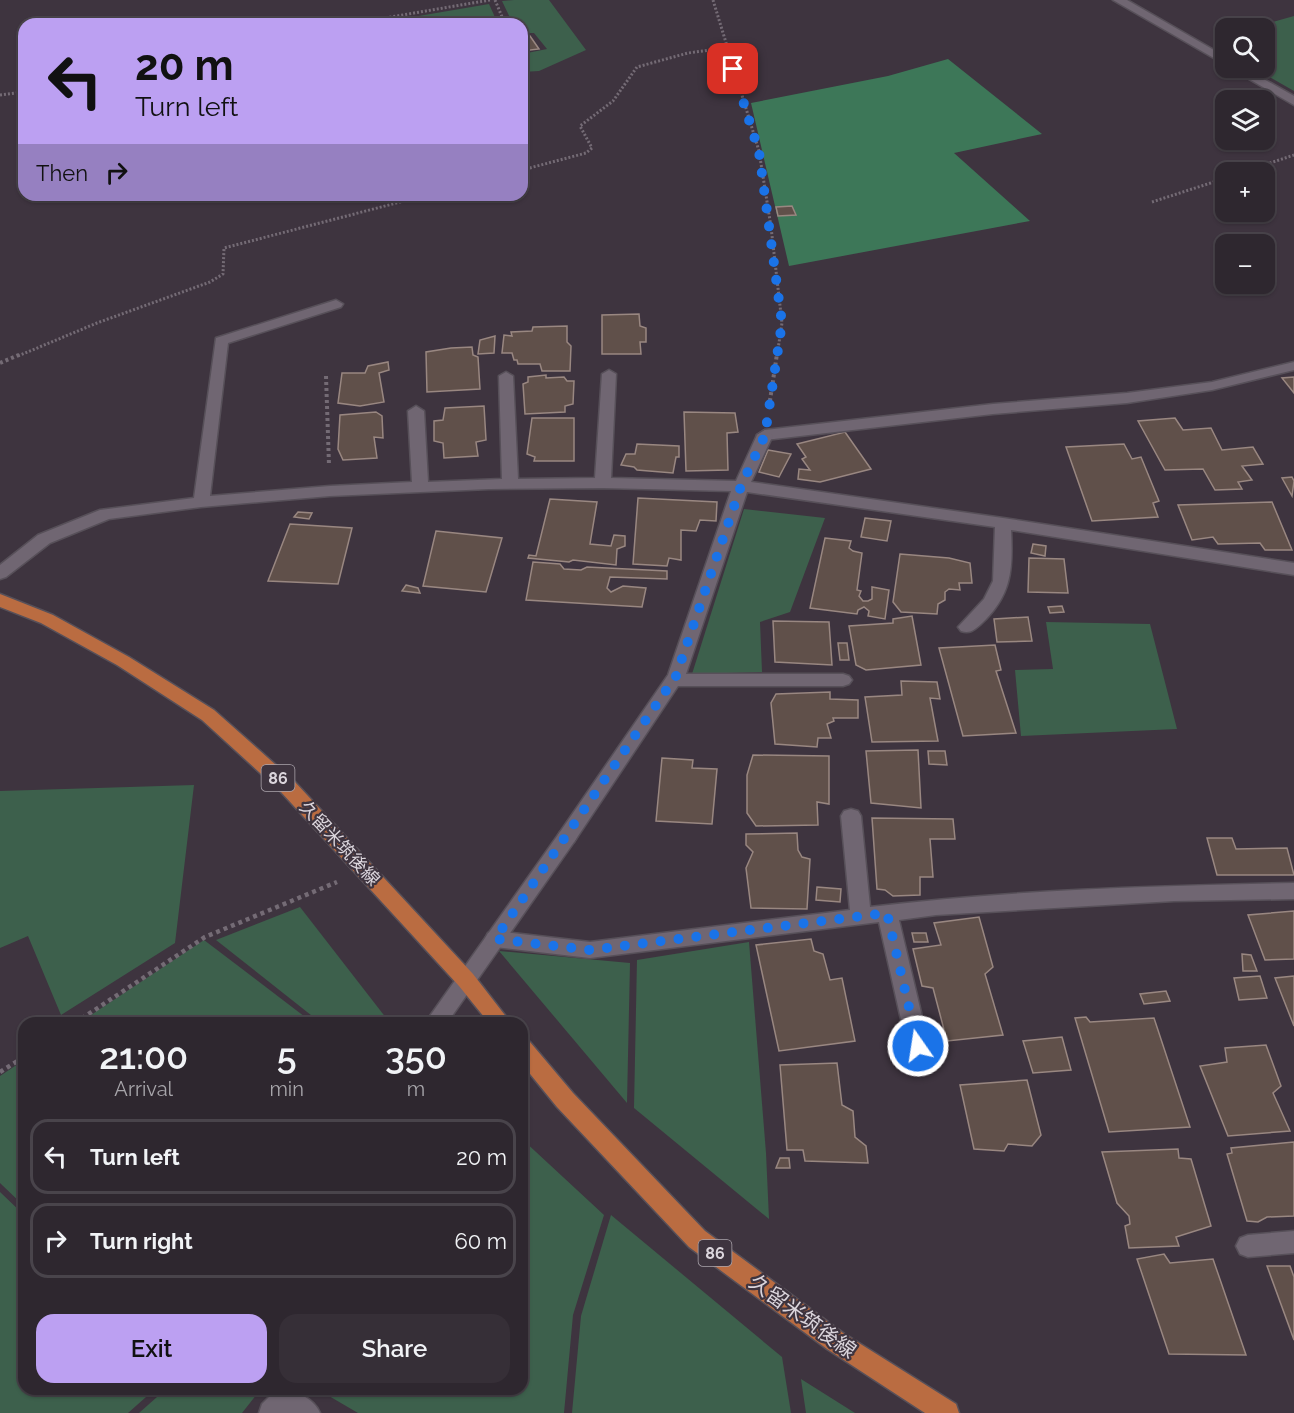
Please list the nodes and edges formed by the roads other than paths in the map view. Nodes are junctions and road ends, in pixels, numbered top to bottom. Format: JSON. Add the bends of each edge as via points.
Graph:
{"nodes":[{"id":1,"x":1119,"y":0,"type":"edge"},
{"id":2,"x":1215,"y":56,"type":"edge"},
{"id":3,"x":1254,"y":78,"type":"edge"},
{"id":4,"x":1294,"y":101,"type":"edge"},
{"id":5,"x":336,"y":304,"type":"dead end"},
{"id":6,"x":1294,"y":366,"type":"edge"},
{"id":7,"x":609,"y":374,"type":"dead end"},
{"id":8,"x":506,"y":376,"type":"dead end"},
{"id":9,"x":416,"y":411,"type":"dead end"},
{"id":10,"x":603,"y":483,"type":"junction"},
{"id":11,"x":510,"y":484,"type":"junction"},
{"id":12,"x":741,"y":486,"type":"junction"},
{"id":13,"x":420,"y":487,"type":"junction"},
{"id":14,"x":201,"y":502,"type":"junction"},
{"id":15,"x":1003,"y":524,"type":"junction"},
{"id":16,"x":1294,"y":569,"type":"edge"},
{"id":17,"x":0,"y":573,"type":"edge"},
{"id":18,"x":0,"y":600,"type":"edge"},
{"id":19,"x":967,"y":627,"type":"dead end"},
{"id":20,"x":672,"y":680,"type":"junction"},
{"id":21,"x":843,"y":680,"type":"dead end"},
{"id":22,"x":851,"y":816,"type":"dead end"},
{"id":23,"x":1294,"y":891,"type":"edge"},
{"id":24,"x":887,"y":913,"type":"junction"},
{"id":25,"x":861,"y":917,"type":"junction"},
{"id":26,"x":495,"y":939,"type":"junction"},
{"id":27,"x":466,"y":980,"type":"junction"},
{"id":28,"x":439,"y":1017,"type":"edge"},
{"id":29,"x":496,"y":1017,"type":"edge"},
{"id":30,"x":918,"y":1046,"type":"dead end"},
{"id":31,"x":528,"y":1055,"type":"edge"},
{"id":32,"x":1294,"y":1242,"type":"edge"},
{"id":33,"x":1248,"y":1245,"type":"dead end"},
{"id":34,"x":282,"y":1400,"type":"edge"},
{"id":35,"x":308,"y":1413,"type":"edge"},
{"id":36,"x":947,"y":1413,"type":"edge"}],
"edges":[{"from":1,"to":2,"type":"street"},
{"from":3,"to":4,"type":"street"},
{"from":5,"to":14,"type":"street","via":[[221,341]]},
{"from":6,"to":12,"type":"street","via":[[1212,386],[1128,398],[765,435]]},
{"from":7,"to":10,"type":"street"},
{"from":8,"to":11,"type":"street"},
{"from":9,"to":13,"type":"street"},
{"from":10,"to":11,"type":"street"},
{"from":10,"to":12,"type":"street"},
{"from":11,"to":13,"type":"street"},
{"from":12,"to":15,"type":"street"},
{"from":12,"to":20,"type":"street"},
{"from":13,"to":14,"type":"street"},
{"from":14,"to":17,"type":"street","via":[[106,514],[44,539]]},
{"from":15,"to":16,"type":"street"},
{"from":15,"to":19,"type":"street","via":[[1004,567],[999,591],[988,610]]},
{"from":18,"to":27,"type":"main road","name":"久留米筑後線","number":"86","via":[[47,619],[123,661],[208,716],[288,787]]},
{"from":20,"to":21,"type":"street"},
{"from":20,"to":26,"type":"street"},
{"from":22,"to":25,"type":"street"},
{"from":23,"to":24,"type":"street","via":[[1174,892]]},
{"from":24,"to":25,"type":"street"},
{"from":24,"to":30,"type":"street"},
{"from":25,"to":26,"type":"street","via":[[590,950]]},
{"from":26,"to":27,"type":"street"},
{"from":27,"to":28,"type":"street"},
{"from":27,"to":29,"type":"main road","name":"久留米筑後線","number":"86"},
{"from":31,"to":36,"type":"main road","name":"久留米筑後線","number":"86","via":[[565,1100],[697,1239],[835,1341]]},
{"from":32,"to":33,"type":"street"},
{"from":34,"to":35,"type":"street"}]}
